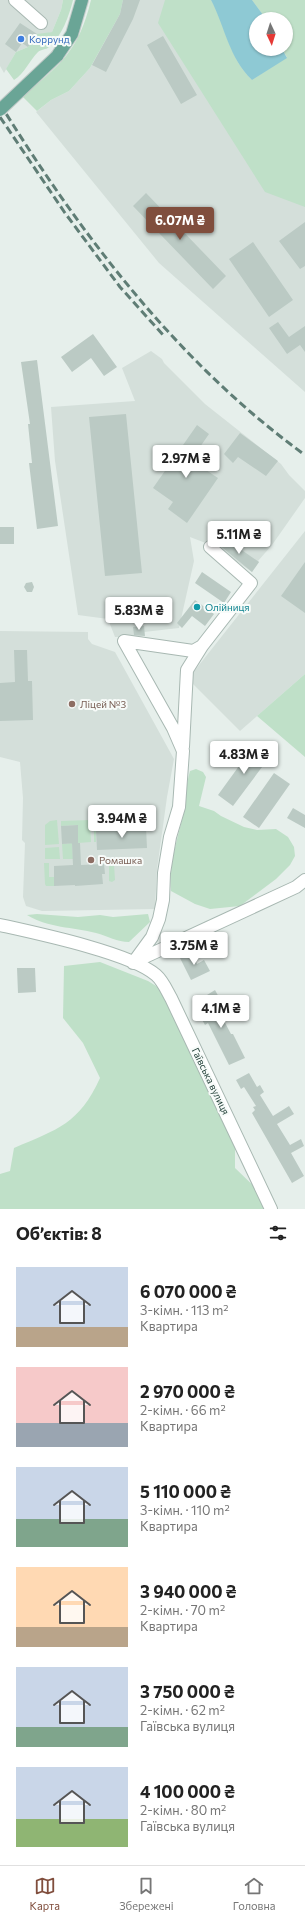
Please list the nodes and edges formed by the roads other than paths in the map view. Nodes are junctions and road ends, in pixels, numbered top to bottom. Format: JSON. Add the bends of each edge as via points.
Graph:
{"nodes":[{"id":1,"x":15,"y":0,"type":"edge"},
{"id":2,"x":82,"y":0,"type":"edge"},
{"id":3,"x":41,"y":23,"type":"dead end"},
{"id":4,"x":0,"y":110,"type":"edge"},
{"id":5,"x":210,"y":547,"type":"dead end"},
{"id":6,"x":202,"y":646,"type":"junction"},
{"id":7,"x":183,"y":751,"type":"junction"},
{"id":8,"x":305,"y":880,"type":"edge"},
{"id":9,"x":0,"y":926,"type":"edge"},
{"id":10,"x":133,"y":963,"type":"junction"},
{"id":11,"x":271,"y":1209,"type":"edge"}],
"edges":[{"from":1,"to":3,"type":"street"},
{"from":2,"to":4,"type":"main road","bridge":true,"via":[[72,34],[57,56]]},
{"from":5,"to":6,"type":"street","via":[[251,583]]},
{"from":6,"to":7,"type":"street","via":[[187,670]]},
{"from":6,"to":7,"type":"street","via":[[193,651],[124,641],[173,728]]},
{"from":7,"to":10,"type":"street","via":[[179,807],[170,838],[159,919],[152,937]]},
{"from":8,"to":10,"type":"street","via":[[289,890]]},
{"from":9,"to":10,"type":"street","name":"Гаївська вулиця","via":[[97,950]]},
{"from":10,"to":11,"type":"street","name":"Гаївська вулиця","via":[[147,968],[158,976],[171,998]]}]}
